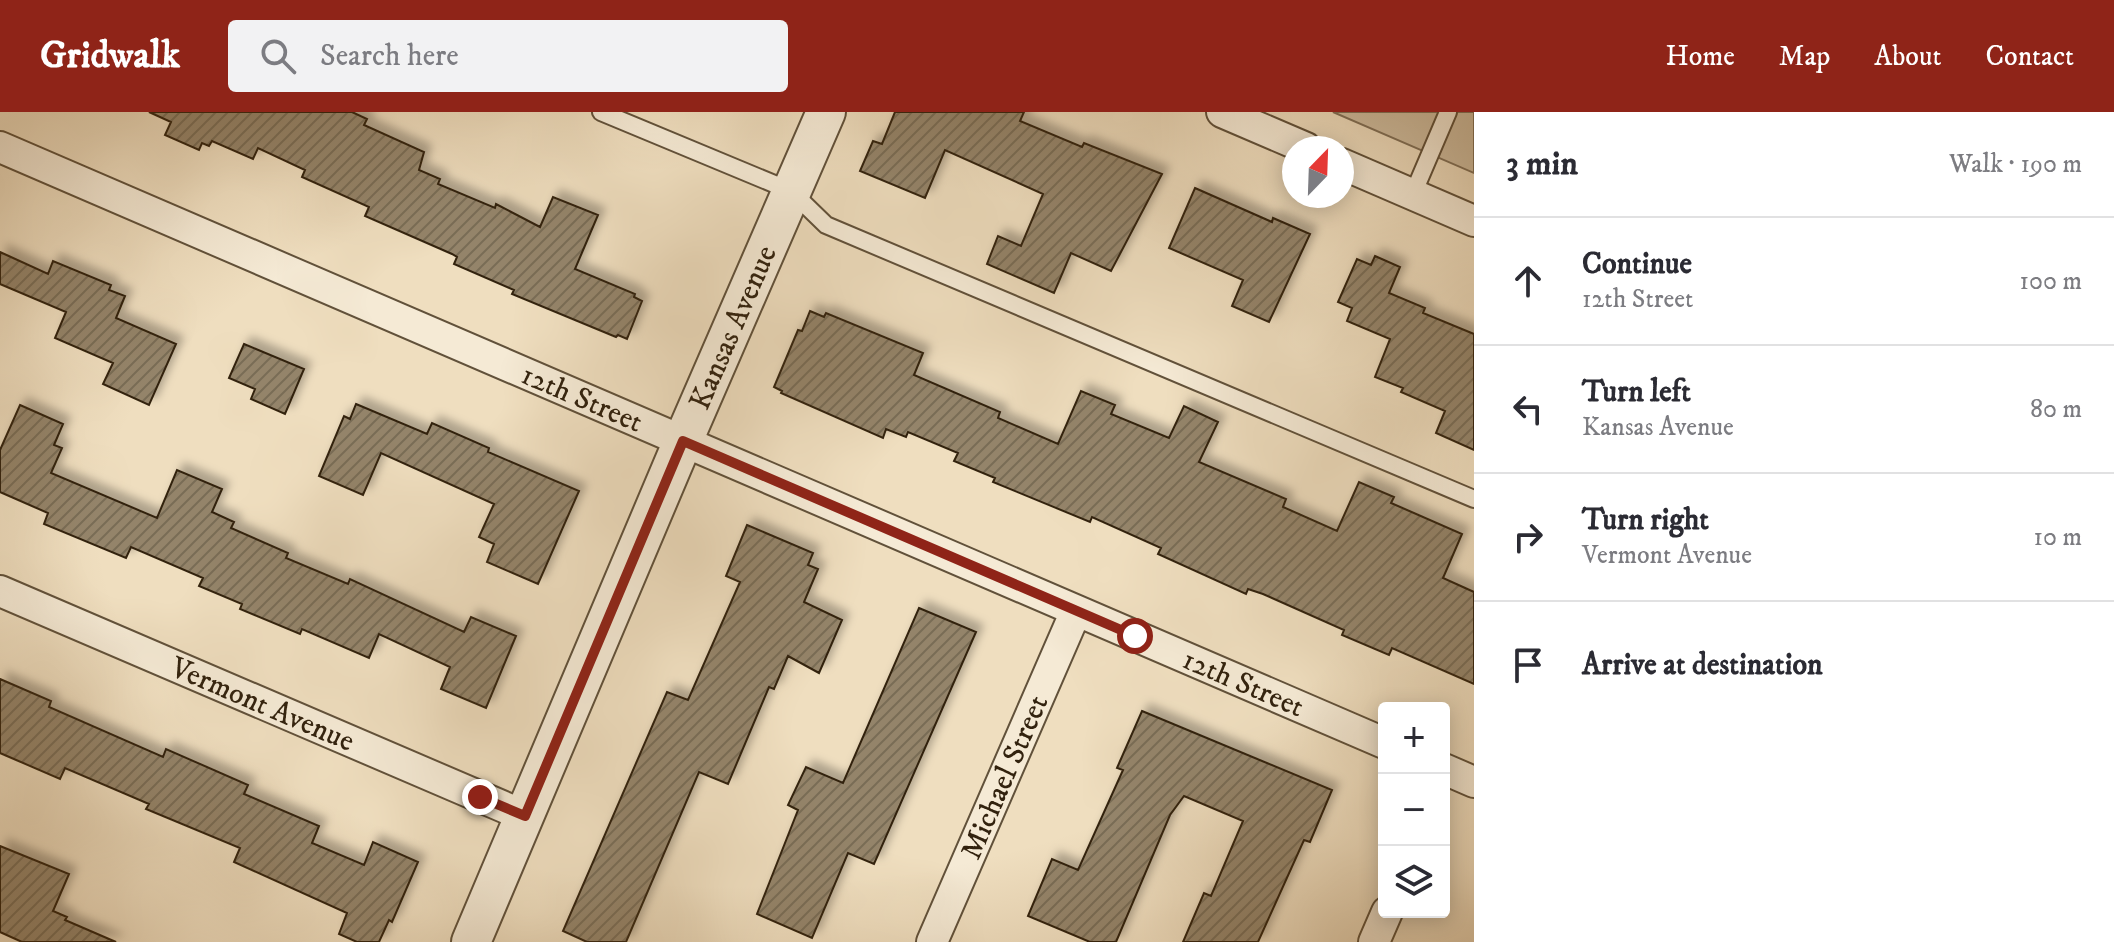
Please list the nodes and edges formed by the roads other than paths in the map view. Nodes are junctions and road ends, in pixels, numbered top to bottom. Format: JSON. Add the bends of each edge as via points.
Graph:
{"nodes":[{"id":1,"x":601,"y":112,"type":"edge"},
{"id":2,"x":826,"y":112,"type":"edge"},
{"id":3,"x":1222,"y":112,"type":"edge"},
{"id":4,"x":1448,"y":112,"type":"edge"},
{"id":5,"x":1282,"y":138,"type":"edge"},
{"id":6,"x":0,"y":147,"type":"edge"},
{"id":7,"x":1354,"y":169,"type":"edge"},
{"id":8,"x":791,"y":191,"type":"junction"},
{"id":9,"x":1413,"y":194,"type":"junction"},
{"id":10,"x":1474,"y":221,"type":"edge"},
{"id":11,"x":683,"y":441,"type":"junction"},
{"id":12,"x":1474,"y":499,"type":"edge"},
{"id":13,"x":0,"y":591,"type":"edge"},
{"id":14,"x":1076,"y":611,"type":"junction"},
{"id":15,"x":1378,"y":740,"type":"edge"},
{"id":16,"x":525,"y":816,"type":"junction"},
{"id":17,"x":1384,"y":918,"type":"edge"},
{"id":18,"x":471,"y":942,"type":"edge"},
{"id":19,"x":932,"y":942,"type":"edge"},
{"id":20,"x":1374,"y":942,"type":"edge"}],
"edges":[{"from":1,"to":8,"type":"lane"},
{"from":2,"to":8,"type":"street","name":"Kansas Avenue"},
{"from":3,"to":5,"type":"street"},
{"from":4,"to":9,"type":"lane"},
{"from":6,"to":11,"type":"street","name":"12th Street"},
{"from":7,"to":9,"type":"street"},
{"from":8,"to":11,"type":"street","name":"Kansas Avenue"},
{"from":8,"to":12,"type":"lane","via":[[826,225]]},
{"from":9,"to":10,"type":"street"},
{"from":11,"to":14,"type":"street","name":"12th Street"},
{"from":11,"to":16,"type":"street","name":"Kansas Avenue"},
{"from":13,"to":16,"type":"street","name":"Vermont Avenue"},
{"from":14,"to":15,"type":"street","name":"12th Street"},
{"from":14,"to":19,"type":"street","name":"Michael Street"},
{"from":16,"to":18,"type":"street","name":"Kansas Avenue"},
{"from":17,"to":20,"type":"street"}]}
